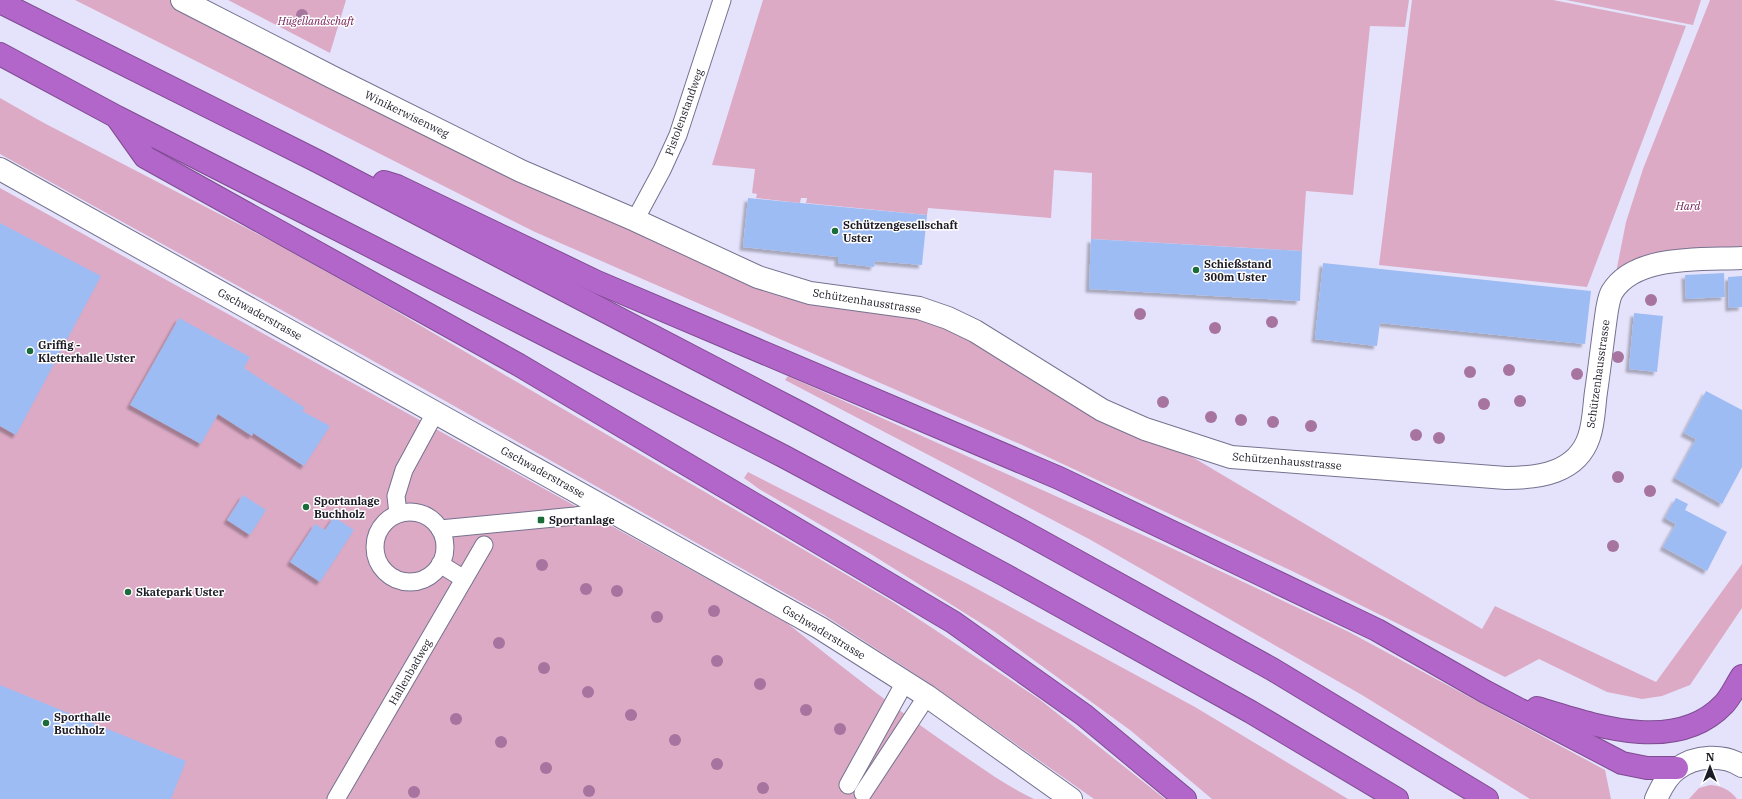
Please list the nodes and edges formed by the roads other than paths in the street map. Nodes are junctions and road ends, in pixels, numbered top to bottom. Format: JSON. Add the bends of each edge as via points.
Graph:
{"nodes":[{"id":1,"x":182,"y":0,"type":"edge"},
{"id":2,"x":722,"y":0,"type":"edge"},
{"id":3,"x":0,"y":2,"type":"edge"},
{"id":4,"x":0,"y":54,"type":"edge"},
{"id":5,"x":116,"y":117,"type":"junction"},
{"id":6,"x":317,"y":161,"type":"junction"},
{"id":7,"x":0,"y":168,"type":"edge"},
{"id":8,"x":635,"y":220,"type":"junction"},
{"id":9,"x":1742,"y":258,"type":"edge"},
{"id":10,"x":435,"y":413,"type":"junction"},
{"id":11,"x":613,"y":511,"type":"junction"},
{"id":12,"x":398,"y":514,"type":"junction"},
{"id":13,"x":440,"y":529,"type":"junction"},
{"id":14,"x":484,"y":546,"type":"dead end"},
{"id":15,"x":440,"y":564,"type":"junction"},
{"id":16,"x":464,"y":579,"type":"junction"},
{"id":17,"x":1742,"y":676,"type":"edge"},
{"id":18,"x":905,"y":682,"type":"junction"},
{"id":19,"x":1484,"y":691,"type":"junction"},
{"id":20,"x":927,"y":696,"type":"junction"},
{"id":21,"x":1741,"y":764,"type":"edge"},
{"id":22,"x":1677,"y":768,"type":"junction"},
{"id":23,"x":848,"y":785,"type":"dead end"},
{"id":24,"x":863,"y":793,"type":"dead end"},
{"id":25,"x":336,"y":799,"type":"edge"},
{"id":26,"x":1071,"y":799,"type":"edge"},
{"id":27,"x":1185,"y":799,"type":"edge"},
{"id":28,"x":1397,"y":799,"type":"edge"},
{"id":29,"x":1487,"y":799,"type":"edge"},
{"id":30,"x":1656,"y":799,"type":"edge"}],
"edges":[{"from":1,"to":8,"type":"street","name":"Winikerwisenweg","via":[[521,171]]},
{"from":2,"to":8,"type":"lane","name":"Pistolenstandweg","via":[[678,135]]},
{"from":3,"to":6,"type":"highway"},
{"from":4,"to":5,"type":"highway"},
{"from":5,"to":27,"type":"highway","via":[[145,157],[519,365],[953,622],[1084,715]]},
{"from":5,"to":28,"type":"highway","via":[[811,471],[1251,712]]},
{"from":6,"to":19,"type":"highway","via":[[397,186],[597,282],[1059,478],[1377,630]]},
{"from":6,"to":29,"type":"highway","via":[[1033,537],[1272,669]]},
{"from":7,"to":10,"type":"street","name":"Gschwaderstrasse"},
{"from":8,"to":9,"type":"street","name":"Schützenhausstrasse","via":[[758,277],[810,293],[918,308],[948,318],[975,331],[1102,410],[1145,429],[1231,457],[1506,478],[1525,478],[1555,472],[1578,457],[1585,447],[1592,425],[1607,310],[1612,293],[1622,282],[1634,272],[1666,262]]},
{"from":10,"to":11,"type":"street","name":"Gschwaderstrasse"},
{"from":10,"to":12,"type":"lane","via":[[404,470],[396,496]]},
{"from":11,"to":13,"type":"lane"},
{"from":11,"to":18,"type":"street","name":"Gschwaderstrasse","via":[[820,628]]},
{"from":12,"to":13,"type":"lane","via":[[422,514]]},
{"from":12,"to":15,"type":"lane","via":[[387,520],[376,541],[376,554],[388,574],[398,580],[422,580],[433,574]]},
{"from":13,"to":15,"type":"lane","via":[[444,540],[444,552]]},
{"from":14,"to":16,"type":"lane","name":"Hallenbadweg"},
{"from":15,"to":16,"type":"lane"},
{"from":16,"to":25,"type":"lane","name":"Hallenbadweg"},
{"from":17,"to":19,"type":"highway","via":[[1724,704],[1704,720],[1674,731],[1600,727]]},
{"from":18,"to":20,"type":"street","name":"Gschwaderstrasse"},
{"from":18,"to":23,"type":"lane"},
{"from":19,"to":22,"type":"highway","via":[[1622,763],[1647,768]]},
{"from":20,"to":24,"type":"lane"},
{"from":20,"to":26,"type":"street","name":"Gschwaderstrasse"},
{"from":21,"to":22,"type":"street","via":[[1717,757],[1696,759]]},
{"from":22,"to":30,"type":"street","via":[[1662,785]]}]}
